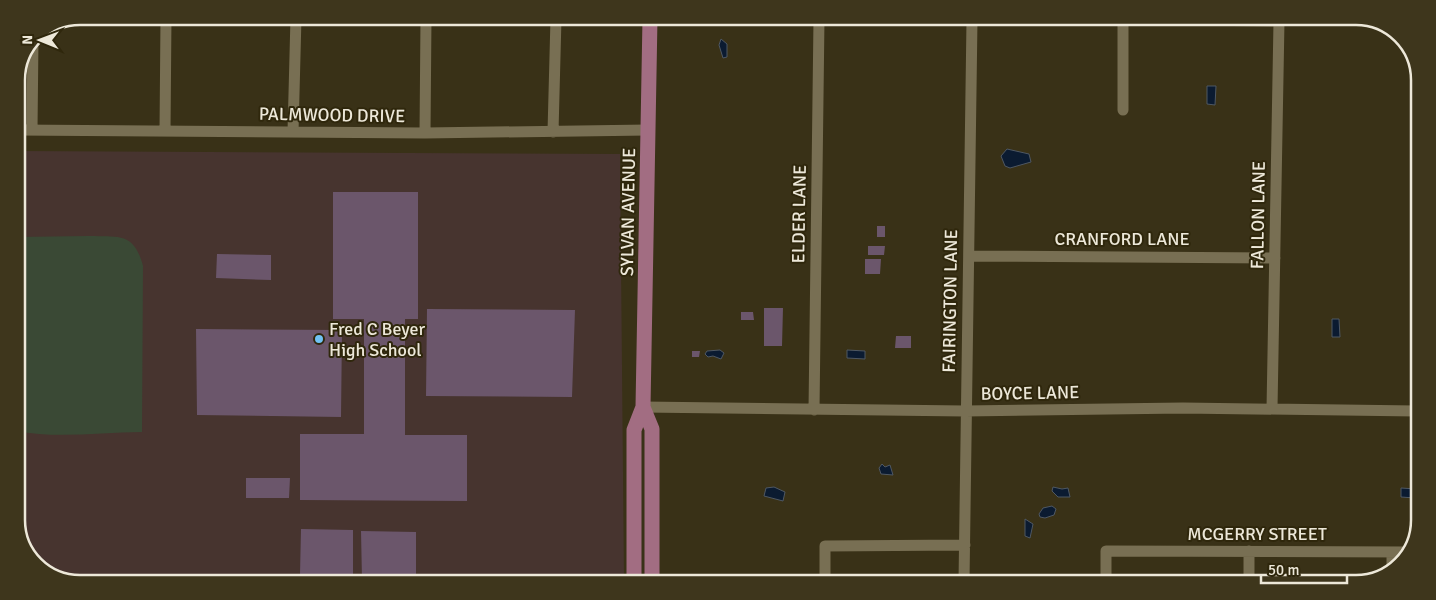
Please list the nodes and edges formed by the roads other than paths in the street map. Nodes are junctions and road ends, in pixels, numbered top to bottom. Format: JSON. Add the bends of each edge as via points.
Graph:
{"nodes":[{"id":1,"x":166,"y":25,"type":"edge"},
{"id":2,"x":296,"y":25,"type":"edge"},
{"id":3,"x":426,"y":25,"type":"edge"},
{"id":4,"x":556,"y":25,"type":"edge"},
{"id":5,"x":650,"y":25,"type":"edge"},
{"id":6,"x":819,"y":25,"type":"edge"},
{"id":7,"x":972,"y":25,"type":"edge"},
{"id":8,"x":1124,"y":25,"type":"edge"},
{"id":9,"x":1279,"y":25,"type":"edge"},
{"id":10,"x":33,"y":53,"type":"edge"},
{"id":11,"x":1123,"y":110,"type":"dead end"},
{"id":12,"x":25,"y":130,"type":"edge"},
{"id":13,"x":32,"y":130,"type":"junction"},
{"id":14,"x":648,"y":130,"type":"junction"},
{"id":15,"x":165,"y":131,"type":"junction"},
{"id":16,"x":293,"y":132,"type":"junction"},
{"id":17,"x":553,"y":132,"type":"junction"},
{"id":18,"x":425,"y":133,"type":"junction"},
{"id":19,"x":969,"y":256,"type":"junction"},
{"id":20,"x":1275,"y":258,"type":"junction"},
{"id":21,"x":643,"y":407,"type":"junction"},
{"id":22,"x":1272,"y":409,"type":"junction"},
{"id":23,"x":814,"y":410,"type":"junction"},
{"id":24,"x":965,"y":411,"type":"junction"},
{"id":25,"x":1411,"y":411,"type":"edge"},
{"id":26,"x":965,"y":545,"type":"junction"},
{"id":27,"x":1249,"y":551,"type":"junction"},
{"id":28,"x":1392,"y":552,"type":"junction"},
{"id":29,"x":1400,"y":552,"type":"edge"},
{"id":30,"x":1392,"y":561,"type":"edge"},
{"id":31,"x":634,"y":575,"type":"edge"},
{"id":32,"x":652,"y":575,"type":"edge"},
{"id":33,"x":824,"y":575,"type":"edge"},
{"id":34,"x":964,"y":575,"type":"edge"},
{"id":35,"x":1106,"y":575,"type":"edge"},
{"id":36,"x":1249,"y":575,"type":"edge"}],
"edges":[{"from":1,"to":15,"type":"street"},
{"from":2,"to":16,"type":"street"},
{"from":3,"to":18,"type":"street"},
{"from":4,"to":17,"type":"street"},
{"from":5,"to":14,"type":"main road","name":"SYLVAN AVENUE"},
{"from":6,"to":23,"type":"street","name":"ELDER LANE"},
{"from":7,"to":19,"type":"street","name":"FAIRINGTON LANE"},
{"from":8,"to":11,"type":"street"},
{"from":9,"to":20,"type":"street","name":"FALLON LANE"},
{"from":10,"to":13,"type":"street"},
{"from":12,"to":13,"type":"street","name":"PALMWOOD DRIVE"},
{"from":13,"to":15,"type":"street","name":"PALMWOOD DRIVE"},
{"from":14,"to":17,"type":"street","name":"PALMWOOD DRIVE"},
{"from":14,"to":21,"type":"main road","name":"SYLVAN AVENUE"},
{"from":15,"to":16,"type":"street","name":"PALMWOOD DRIVE"},
{"from":16,"to":18,"type":"street","name":"PALMWOOD DRIVE"},
{"from":17,"to":18,"type":"street","name":"PALMWOOD DRIVE"},
{"from":19,"to":20,"type":"street","name":"CRANFORD LANE"},
{"from":19,"to":24,"type":"street","name":"FAIRINGTON LANE"},
{"from":20,"to":22,"type":"street","name":"FALLON LANE"},
{"from":21,"to":23,"type":"street","name":"BOYCE LANE"},
{"from":21,"to":31,"type":"main road","name":"SYLVAN AVENUE","via":[[634,430]]},
{"from":21,"to":32,"type":"main road","name":"SYLVAN AVENUE","via":[[652,429]]},
{"from":22,"to":24,"type":"street","name":"BOYCE LANE"},
{"from":22,"to":25,"type":"street","name":"BOYCE LANE"},
{"from":23,"to":24,"type":"street","name":"BOYCE LANE"},
{"from":24,"to":26,"type":"street","name":"FAIRINGTON LANE"},
{"from":26,"to":33,"type":"street","via":[[825,546]]},
{"from":26,"to":34,"type":"street","name":"FAIRINGTON LANE"},
{"from":27,"to":28,"type":"street","name":"MCGERRY STREET"},
{"from":27,"to":35,"type":"street","name":"MCGERRY STREET","via":[[1106,551]]},
{"from":27,"to":36,"type":"street"},
{"from":28,"to":29,"type":"street","name":"MCGERRY STREET"},
{"from":28,"to":30,"type":"street"}]}
